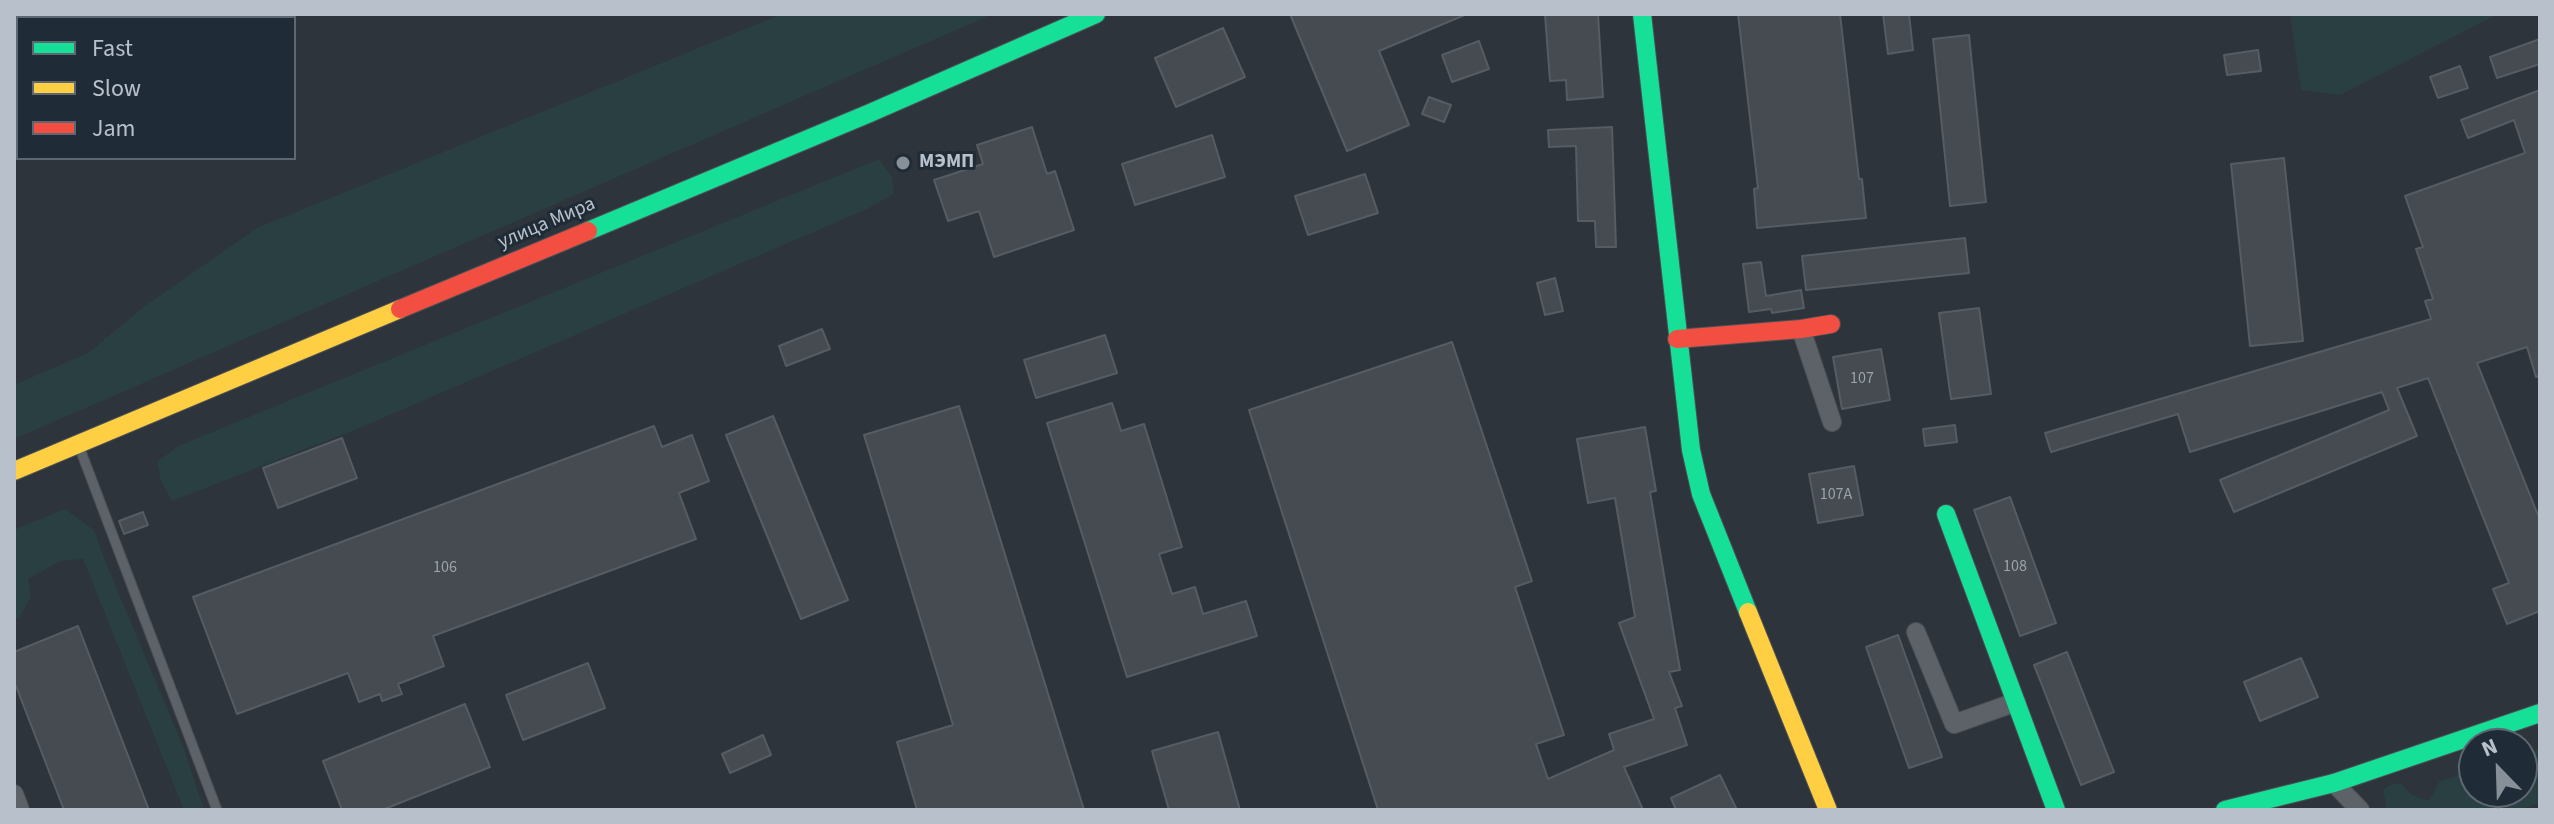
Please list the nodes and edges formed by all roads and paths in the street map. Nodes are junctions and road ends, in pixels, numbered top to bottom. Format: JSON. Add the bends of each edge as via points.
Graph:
{"nodes":[{"id":1,"x":1096,"y":14,"type":"edge"},
{"id":2,"x":1642,"y":14,"type":"edge"},
{"id":3,"x":1831,"y":324,"type":"dead end"},
{"id":4,"x":1801,"y":329,"type":"junction"},
{"id":5,"x":1677,"y":339,"type":"junction"},
{"id":6,"x":1832,"y":422,"type":"dead end"},
{"id":7,"x":79,"y":446,"type":"junction"},
{"id":8,"x":14,"y":471,"type":"edge"},
{"id":9,"x":1946,"y":514,"type":"dead end"},
{"id":10,"x":1916,"y":632,"type":"dead end"},
{"id":11,"x":2016,"y":702,"type":"junction"},
{"id":12,"x":2540,"y":713,"type":"edge"},
{"id":13,"x":2334,"y":783,"type":"junction"},
{"id":14,"x":14,"y":794,"type":"edge"},
{"id":15,"x":20,"y":810,"type":"edge"},
{"id":16,"x":217,"y":810,"type":"edge"},
{"id":17,"x":1828,"y":810,"type":"edge"},
{"id":18,"x":2056,"y":810,"type":"edge"},
{"id":19,"x":2225,"y":810,"type":"edge"},
{"id":20,"x":2360,"y":810,"type":"edge"}],
"edges":[{"from":1,"to":7,"type":"street","name":"улица Мира"},
{"from":2,"to":5,"type":"street"},
{"from":3,"to":4,"type":"street"},
{"from":4,"to":5,"type":"street"},
{"from":4,"to":6,"type":"street"},
{"from":5,"to":17,"type":"street","via":[[1685,417],[1701,494]]},
{"from":7,"to":8,"type":"street","name":"улица Мира"},
{"from":7,"to":16,"type":"lane"},
{"from":9,"to":11,"type":"street"},
{"from":10,"to":11,"type":"street","via":[[1954,724]]},
{"from":11,"to":18,"type":"street"},
{"from":12,"to":13,"type":"street"},
{"from":13,"to":19,"type":"street"},
{"from":13,"to":20,"type":"street"},
{"from":14,"to":15,"type":"street"}]}
